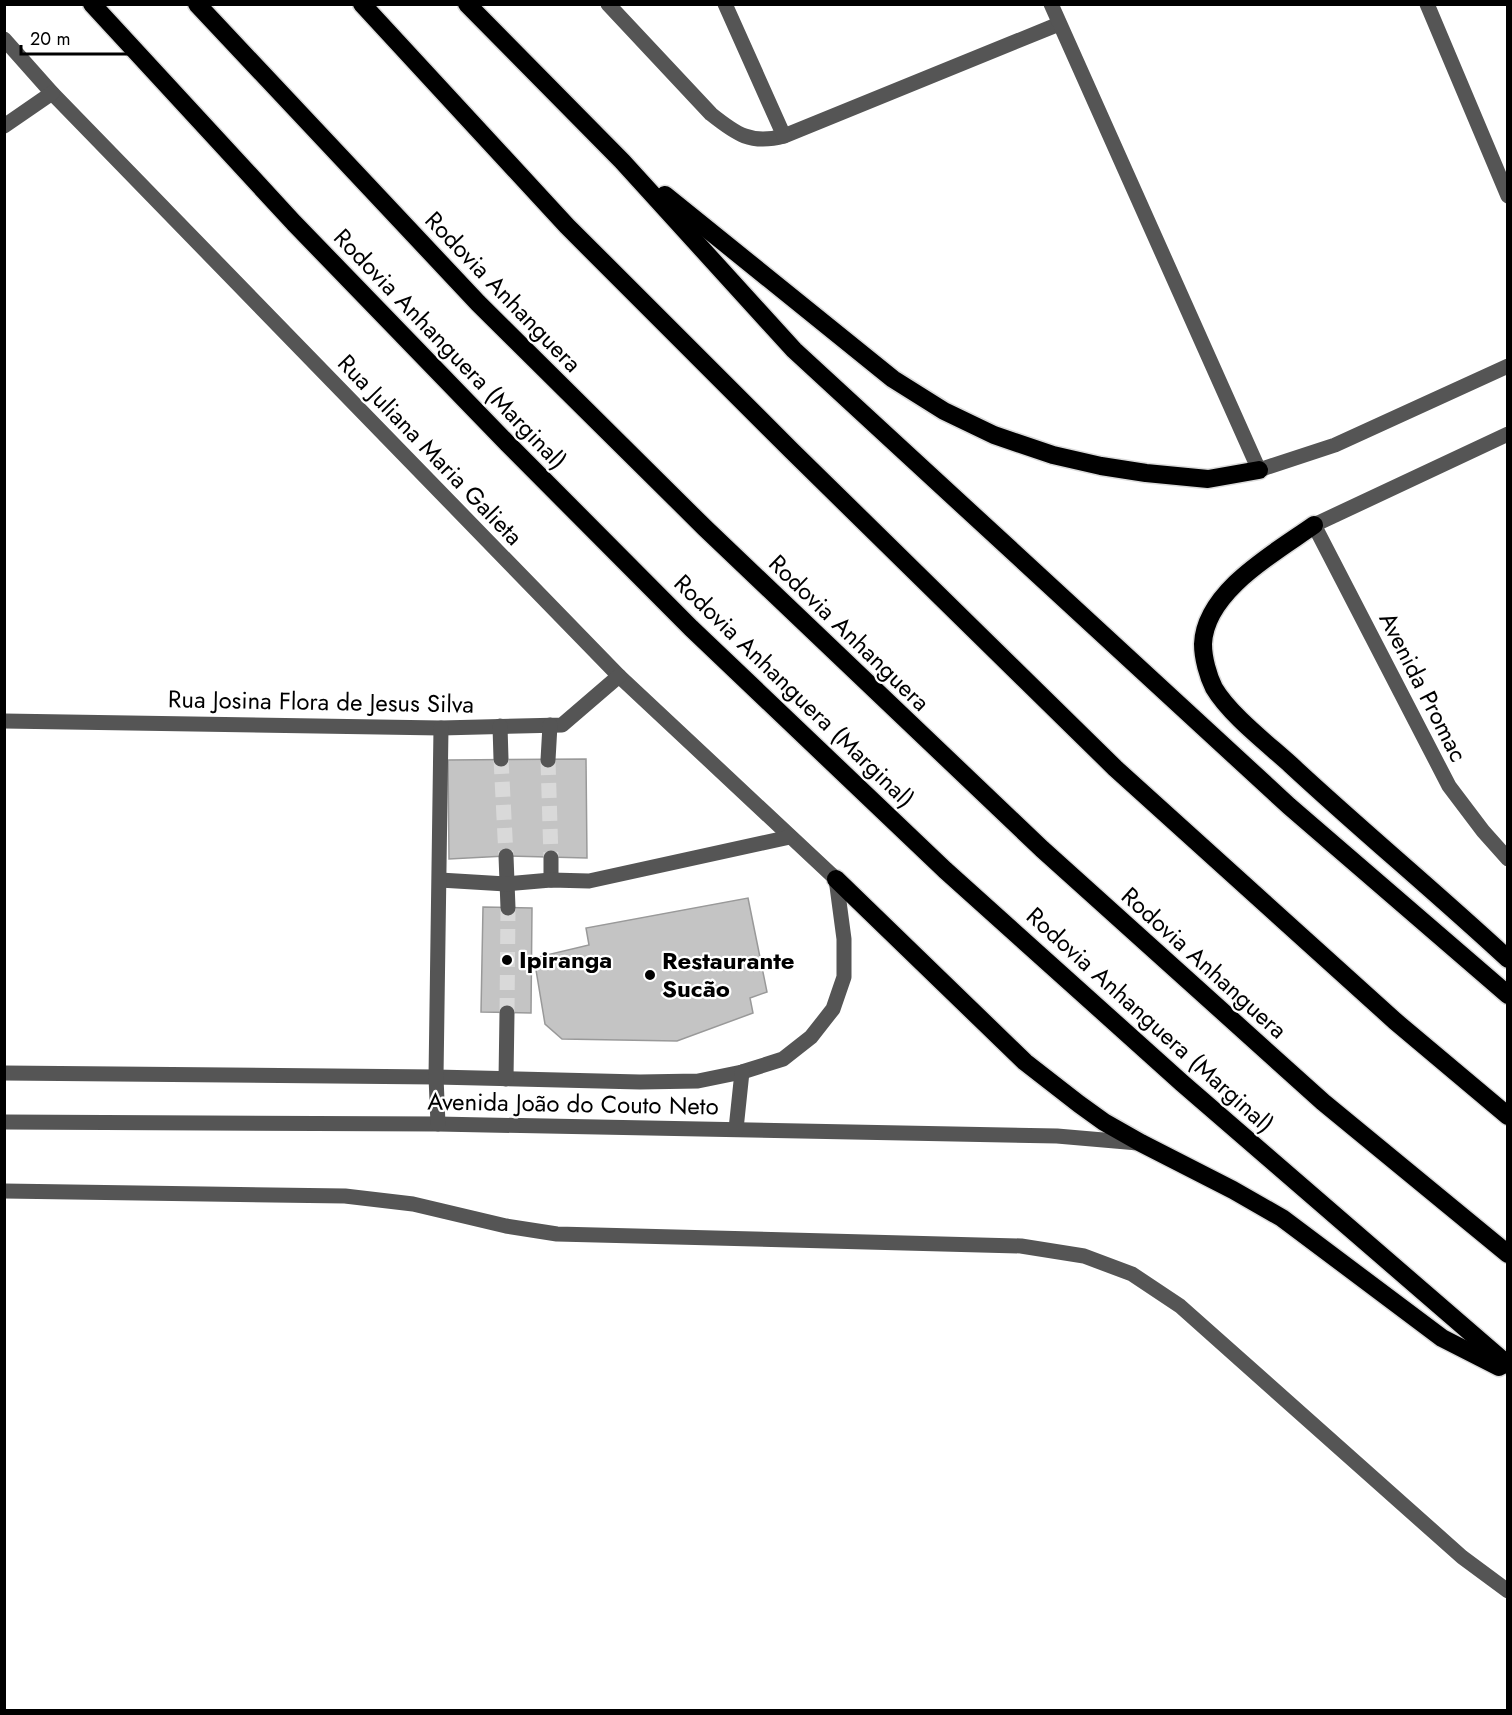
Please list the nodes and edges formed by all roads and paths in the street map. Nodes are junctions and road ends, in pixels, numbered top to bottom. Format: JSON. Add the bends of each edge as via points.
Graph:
{"nodes":[{"id":1,"x":92,"y":4,"type":"edge"},
{"id":2,"x":196,"y":4,"type":"edge"},
{"id":3,"x":362,"y":4,"type":"edge"},
{"id":4,"x":466,"y":4,"type":"edge"},
{"id":5,"x":608,"y":4,"type":"edge"},
{"id":6,"x":725,"y":4,"type":"edge"},
{"id":7,"x":1051,"y":4,"type":"edge"},
{"id":8,"x":1427,"y":4,"type":"edge"},
{"id":9,"x":1059,"y":24,"type":"junction"},
{"id":10,"x":4,"y":39,"type":"edge"},
{"id":11,"x":52,"y":93,"type":"junction"},
{"id":12,"x":4,"y":126,"type":"edge"},
{"id":13,"x":784,"y":136,"type":"junction"},
{"id":14,"x":622,"y":161,"type":"junction"},
{"id":15,"x":1508,"y":196,"type":"edge"},
{"id":16,"x":1508,"y":366,"type":"edge"},
{"id":17,"x":1508,"y":434,"type":"edge"},
{"id":18,"x":1259,"y":470,"type":"junction"},
{"id":19,"x":1314,"y":525,"type":"junction"},
{"id":20,"x":619,"y":676,"type":"junction"},
{"id":21,"x":4,"y":721,"type":"edge"},
{"id":22,"x":550,"y":725,"type":"junction"},
{"id":23,"x":500,"y":726,"type":"junction"},
{"id":24,"x":441,"y":728,"type":"junction"},
{"id":25,"x":501,"y":759,"type":"tunnel mouth"},
{"id":26,"x":548,"y":760,"type":"tunnel mouth"},
{"id":27,"x":790,"y":837,"type":"junction"},
{"id":28,"x":506,"y":856,"type":"tunnel mouth"},
{"id":29,"x":551,"y":858,"type":"tunnel mouth"},
{"id":30,"x":1508,"y":859,"type":"edge"},
{"id":31,"x":836,"y":879,"type":"junction"},
{"id":32,"x":440,"y":880,"type":"junction"},
{"id":33,"x":551,"y":880,"type":"junction"},
{"id":34,"x":506,"y":884,"type":"junction"},
{"id":35,"x":508,"y":908,"type":"tunnel mouth"},
{"id":36,"x":1508,"y":959,"type":"edge"},
{"id":37,"x":1508,"y":995,"type":"edge"},
{"id":38,"x":507,"y":1013,"type":"tunnel mouth"},
{"id":39,"x":742,"y":1072,"type":"junction"},
{"id":40,"x":4,"y":1073,"type":"edge"},
{"id":41,"x":436,"y":1077,"type":"junction"},
{"id":42,"x":506,"y":1078,"type":"junction"},
{"id":43,"x":1508,"y":1116,"type":"edge"},
{"id":44,"x":4,"y":1122,"type":"edge"},
{"id":45,"x":438,"y":1124,"type":"junction"},
{"id":46,"x":736,"y":1129,"type":"junction"},
{"id":47,"x":1141,"y":1143,"type":"junction"},
{"id":48,"x":4,"y":1191,"type":"edge"},
{"id":49,"x":1508,"y":1254,"type":"edge"},
{"id":50,"x":1508,"y":1365,"type":"edge"},
{"id":51,"x":1508,"y":1371,"type":"edge"},
{"id":52,"x":1508,"y":1591,"type":"edge"}],
"edges":[{"from":1,"to":50,"type":"highway","name":"Rodovia Anhanguera (Marginal)","via":[[303,231],[691,628],[945,870],[1182,1083]]},
{"from":2,"to":49,"type":"highway","name":"Rodovia Anhanguera","via":[[478,303],[740,561],[1059,865],[1323,1102]]},
{"from":3,"to":43,"type":"highway","via":[[567,226],[1115,768],[1395,1021]]},
{"from":4,"to":14,"type":"highway"},
{"from":5,"to":13,"type":"street","via":[[711,114],[731,130],[766,141]]},
{"from":6,"to":13,"type":"street"},
{"from":7,"to":9,"type":"street"},
{"from":8,"to":15,"type":"street"},
{"from":9,"to":13,"type":"street"},
{"from":9,"to":18,"type":"street"},
{"from":10,"to":11,"type":"street","name":"Rua Juliana Maria Galieta"},
{"from":11,"to":12,"type":"street"},
{"from":11,"to":20,"type":"street","name":"Rua Juliana Maria Galieta"},
{"from":14,"to":18,"type":"highway","via":[[892,379],[944,411],[994,435],[1101,466],[1208,478]]},
{"from":14,"to":37,"type":"highway","via":[[794,350],[1289,806]]},
{"from":16,"to":18,"type":"street","via":[[1335,445]]},
{"from":17,"to":19,"type":"street"},
{"from":19,"to":30,"type":"street","name":"Avenida Promac","via":[[1449,786]]},
{"from":19,"to":36,"type":"highway","via":[[1248,573],[1222,598],[1209,620],[1203,644],[1206,667],[1215,688],[1280,756]]},
{"from":20,"to":22,"type":"street","name":"Rua Josina Flora de Jesus Silva","via":[[562,725]]},
{"from":20,"to":27,"type":"street","name":"Rua Juliana Maria Galieta"},
{"from":21,"to":24,"type":"street","name":"Rua Josina Flora de Jesus Silva"},
{"from":22,"to":23,"type":"street","name":"Rua Josina Flora de Jesus Silva"},
{"from":22,"to":26,"type":"street"},
{"from":23,"to":24,"type":"street","name":"Rua Josina Flora de Jesus Silva"},
{"from":23,"to":25,"type":"street"},
{"from":24,"to":32,"type":"street"},
{"from":27,"to":31,"type":"street","name":"Rua Juliana Maria Galieta"},
{"from":27,"to":33,"type":"street","via":[[589,881]]},
{"from":28,"to":34,"type":"street"},
{"from":29,"to":33,"type":"street"},
{"from":31,"to":39,"type":"street","name":"Avenida João do Couto Neto","via":[[844,939],[844,977],[833,1010],[811,1037],[783,1059]]},
{"from":31,"to":47,"type":"highway","via":[[1025,1062],[1104,1122]]},
{"from":32,"to":34,"type":"street"},
{"from":32,"to":41,"type":"street"},
{"from":33,"to":34,"type":"street"},
{"from":34,"to":35,"type":"street"},
{"from":38,"to":42,"type":"street"},
{"from":39,"to":42,"type":"street","name":"Avenida João do Couto Neto","via":[[698,1082]]},
{"from":39,"to":46,"type":"street"},
{"from":40,"to":41,"type":"street","name":"Avenida João do Couto Neto"},
{"from":41,"to":42,"type":"street","name":"Avenida João do Couto Neto"},
{"from":41,"to":45,"type":"street"},
{"from":44,"to":45,"type":"street","name":"Avenida João do Couto Neto"},
{"from":45,"to":46,"type":"street","name":"Avenida João do Couto Neto"},
{"from":46,"to":47,"type":"street","name":"Avenida João do Couto Neto","via":[[1057,1136]]},
{"from":47,"to":51,"type":"highway","via":[[1282,1218],[1442,1338]]},
{"from":48,"to":52,"type":"street","via":[[345,1196],[413,1204],[506,1227],[557,1234],[1021,1246],[1084,1256],[1132,1274],[1180,1306],[1462,1557]]}]}
